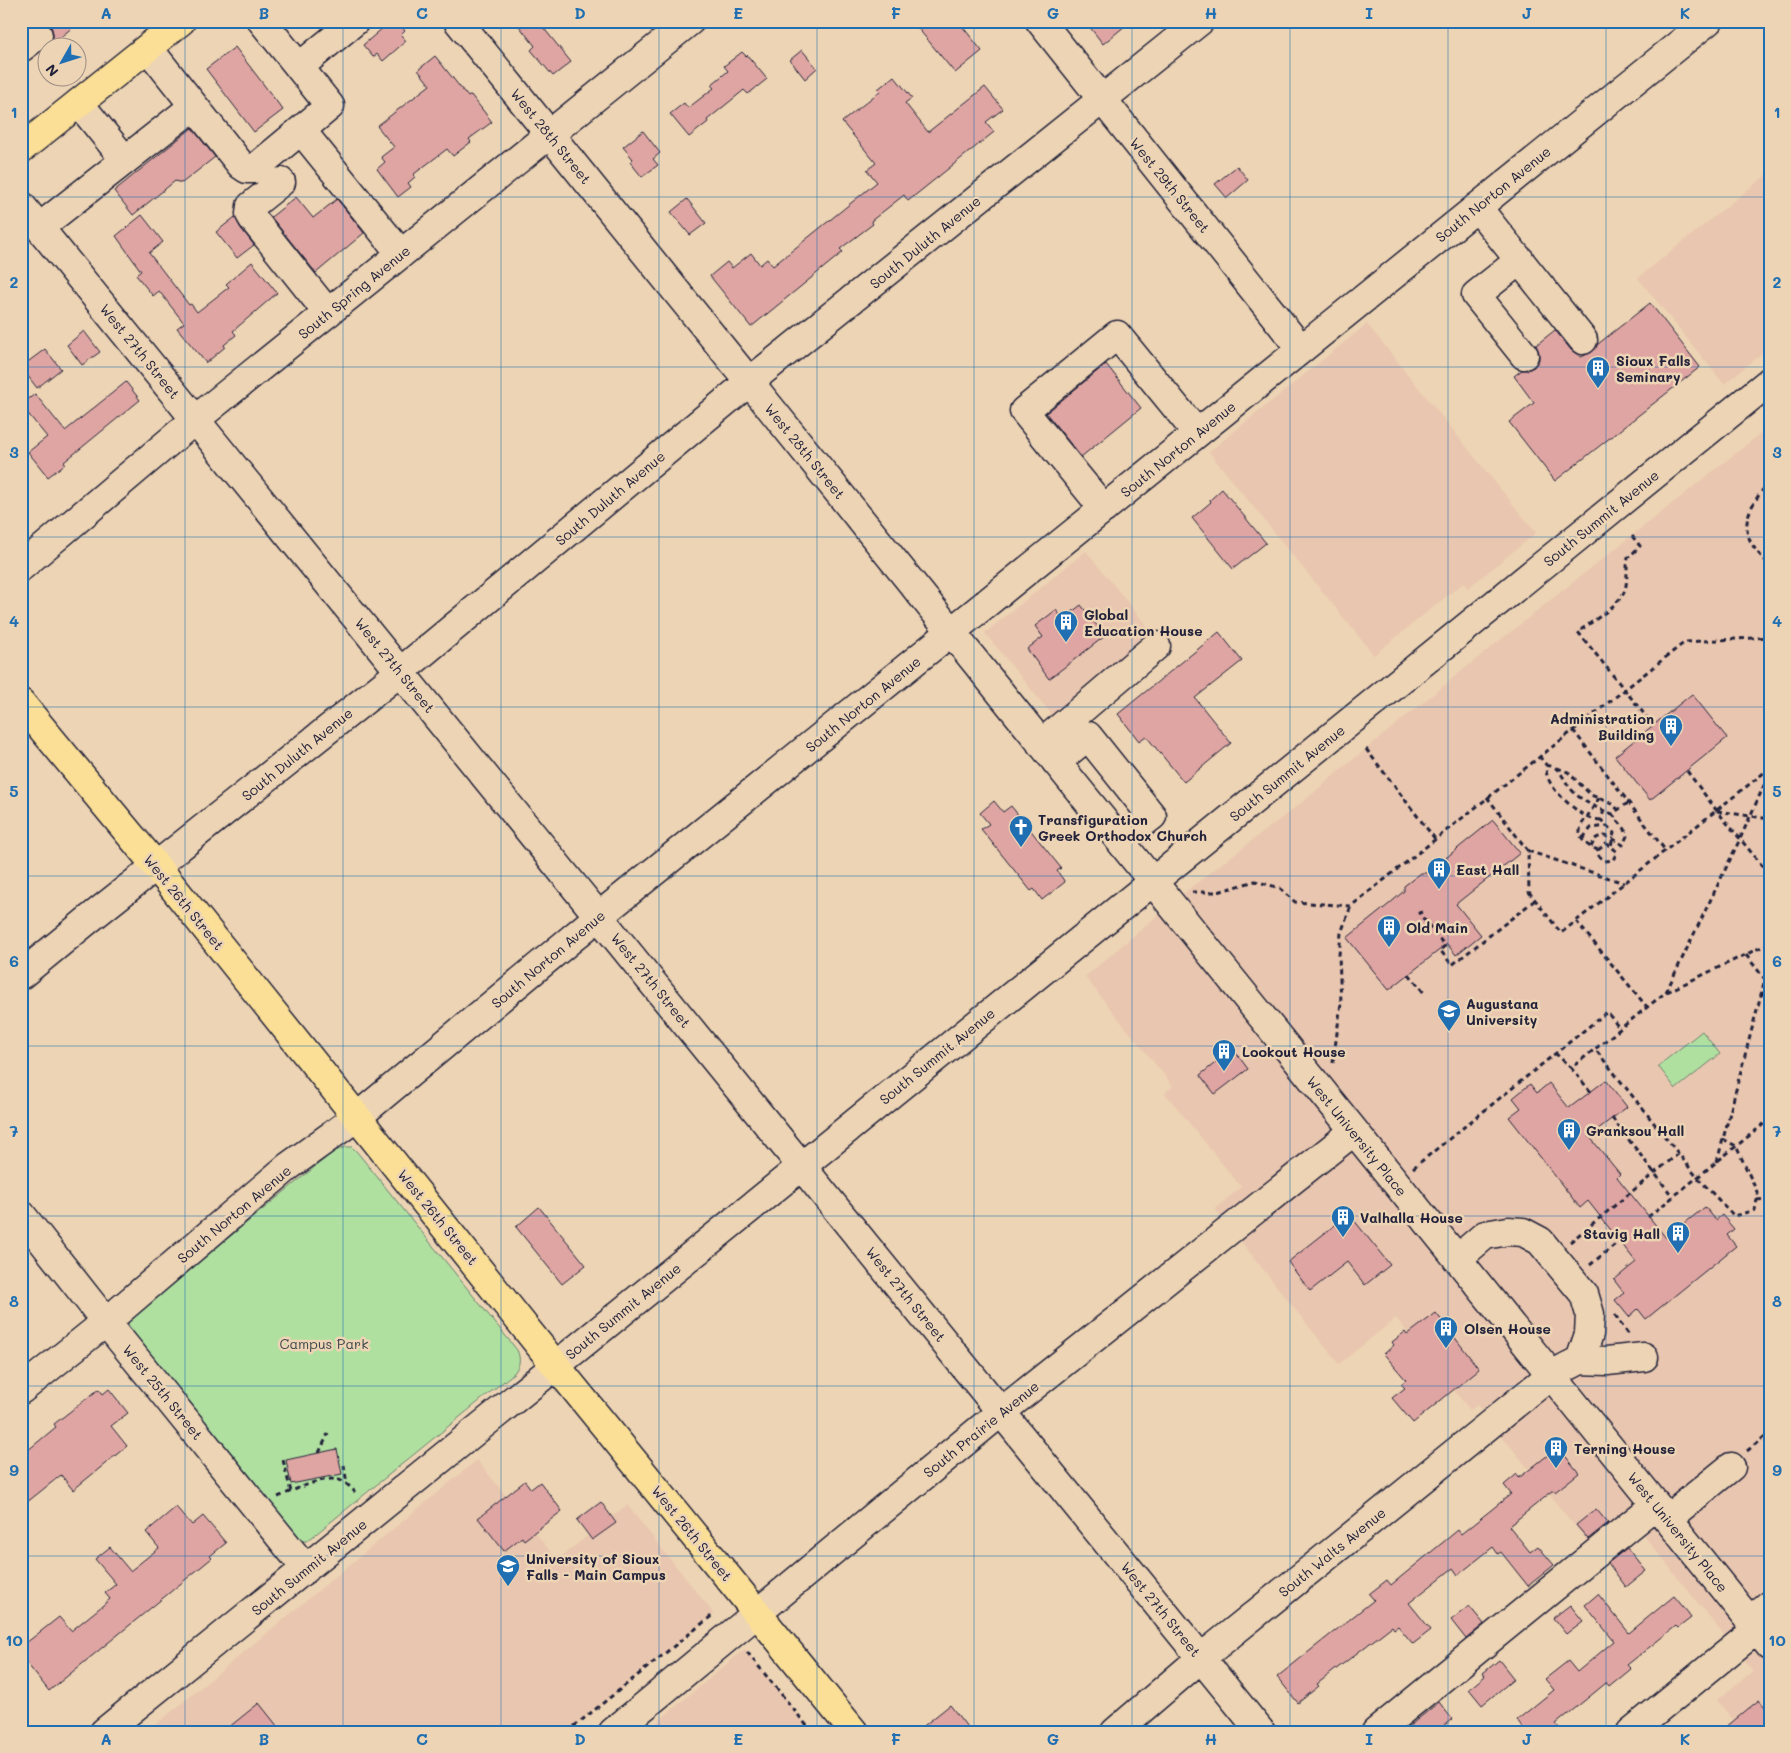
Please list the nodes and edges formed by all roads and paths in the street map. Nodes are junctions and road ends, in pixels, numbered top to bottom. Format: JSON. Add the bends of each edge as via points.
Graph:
{"nodes":[{"id":1,"x":181,"y":21,"type":"edge"},
{"id":2,"x":262,"y":21,"type":"edge"},
{"id":3,"x":355,"y":21,"type":"edge"},
{"id":4,"x":458,"y":21,"type":"edge"},
{"id":5,"x":690,"y":21,"type":"edge"},
{"id":6,"x":1040,"y":21,"type":"edge"},
{"id":7,"x":1200,"y":21,"type":"edge"},
{"id":8,"x":1708,"y":21,"type":"edge"},
{"id":9,"x":148,"y":48,"type":"junction"},
{"id":10,"x":299,"y":67,"type":"junction"},
{"id":11,"x":1103,"y":100,"type":"junction"},
{"id":12,"x":80,"y":103,"type":"junction"},
{"id":13,"x":194,"y":106,"type":"junction"},
{"id":14,"x":301,"y":130,"type":"junction"},
{"id":15,"x":549,"y":135,"type":"junction"},
{"id":16,"x":21,"y":149,"type":"edge"},
{"id":17,"x":125,"y":160,"type":"junction"},
{"id":18,"x":281,"y":182,"type":"dead end"},
{"id":19,"x":21,"y":205,"type":"edge"},
{"id":20,"x":1477,"y":207,"type":"junction"},
{"id":21,"x":40,"y":227,"type":"junction"},
{"id":22,"x":401,"y":254,"type":"junction"},
{"id":23,"x":1520,"y":260,"type":"junction"},
{"id":24,"x":328,"y":313,"type":"junction"},
{"id":25,"x":1584,"y":340,"type":"dead end"},
{"id":26,"x":1300,"y":349,"type":"junction"},
{"id":27,"x":1524,"y":355,"type":"dead end"},
{"id":28,"x":1770,"y":381,"type":"edge"},
{"id":29,"x":749,"y":382,"type":"junction"},
{"id":30,"x":196,"y":419,"type":"junction"},
{"id":31,"x":1197,"y":433,"type":"junction"},
{"id":32,"x":1770,"y":481,"type":"edge"},
{"id":33,"x":1104,"y":509,"type":"junction"},
{"id":34,"x":1632,"y":536,"type":"dead end"},
{"id":35,"x":1770,"y":565,"type":"edge"},
{"id":36,"x":21,"y":567,"type":"edge"},
{"id":37,"x":952,"y":633,"type":"junction"},
{"id":38,"x":1770,"y":637,"type":"edge"},
{"id":39,"x":1156,"y":646,"type":"dead end"},
{"id":40,"x":400,"y":672,"type":"junction"},
{"id":41,"x":1624,"y":690,"type":"junction"},
{"id":42,"x":21,"y":703,"type":"edge"},
{"id":43,"x":1653,"y":725,"type":"dead end"},
{"id":44,"x":1573,"y":730,"type":"junction"},
{"id":45,"x":1366,"y":749,"type":"dead end"},
{"id":46,"x":1048,"y":753,"type":"junction"},
{"id":47,"x":1539,"y":756,"type":"junction"},
{"id":48,"x":1547,"y":766,"type":"junction"},
{"id":49,"x":1557,"y":768,"type":"junction"},
{"id":50,"x":1770,"y":768,"type":"edge"},
{"id":51,"x":1687,"y":771,"type":"dead end"},
{"id":52,"x":1770,"y":772,"type":"edge"},
{"id":53,"x":1487,"y":797,"type":"junction"},
{"id":54,"x":1599,"y":798,"type":"junction"},
{"id":55,"x":1628,"y":802,"type":"junction"},
{"id":56,"x":1594,"y":806,"type":"junction"},
{"id":57,"x":1604,"y":810,"type":"junction"},
{"id":58,"x":1618,"y":810,"type":"junction"},
{"id":59,"x":1717,"y":811,"type":"junction"},
{"id":60,"x":1612,"y":814,"type":"junction"},
{"id":61,"x":1587,"y":816,"type":"junction"},
{"id":62,"x":1751,"y":816,"type":"junction"},
{"id":63,"x":1770,"y":818,"type":"edge"},
{"id":64,"x":1601,"y":820,"type":"junction"},
{"id":65,"x":1609,"y":826,"type":"junction"},
{"id":66,"x":1583,"y":838,"type":"junction"},
{"id":67,"x":1614,"y":838,"type":"junction"},
{"id":68,"x":1435,"y":839,"type":"junction"},
{"id":69,"x":1740,"y":839,"type":"junction"},
{"id":70,"x":1120,"y":842,"type":"junction"},
{"id":71,"x":1611,"y":846,"type":"junction"},
{"id":72,"x":1591,"y":847,"type":"junction"},
{"id":73,"x":1598,"y":850,"type":"junction"},
{"id":74,"x":1665,"y":850,"type":"junction"},
{"id":75,"x":1528,"y":851,"type":"junction"},
{"id":76,"x":156,"y":866,"type":"junction"},
{"id":77,"x":1770,"y":875,"type":"edge"},
{"id":78,"x":1152,"y":882,"type":"junction"},
{"id":79,"x":1624,"y":883,"type":"junction"},
{"id":80,"x":1192,"y":892,"type":"dead end"},
{"id":81,"x":1535,"y":900,"type":"junction"},
{"id":82,"x":1351,"y":906,"type":"junction"},
{"id":83,"x":1422,"y":912,"type":"dead end"},
{"id":84,"x":599,"y":916,"type":"junction"},
{"id":85,"x":1576,"y":921,"type":"junction"},
{"id":86,"x":1770,"y":943,"type":"edge"},
{"id":87,"x":1746,"y":955,"type":"junction"},
{"id":88,"x":1770,"y":960,"type":"edge"},
{"id":89,"x":1409,"y":974,"type":"dead end"},
{"id":90,"x":21,"y":976,"type":"edge"},
{"id":91,"x":1765,"y":979,"type":"junction"},
{"id":92,"x":1666,"y":992,"type":"junction"},
{"id":93,"x":1762,"y":992,"type":"junction"},
{"id":94,"x":1425,"y":994,"type":"dead end"},
{"id":95,"x":1770,"y":1003,"type":"edge"},
{"id":96,"x":1647,"y":1007,"type":"junction"},
{"id":97,"x":1620,"y":1029,"type":"junction"},
{"id":98,"x":1595,"y":1049,"type":"junction"},
{"id":99,"x":1555,"y":1053,"type":"junction"},
{"id":100,"x":1333,"y":1063,"type":"dead end"},
{"id":101,"x":1571,"y":1068,"type":"junction"},
{"id":102,"x":1591,"y":1092,"type":"dead end"},
{"id":103,"x":357,"y":1117,"type":"junction"},
{"id":104,"x":1612,"y":1118,"type":"dead end"},
{"id":105,"x":1770,"y":1119,"type":"edge"},
{"id":106,"x":1354,"y":1131,"type":"junction"},
{"id":107,"x":1723,"y":1139,"type":"junction"},
{"id":108,"x":1736,"y":1146,"type":"junction"},
{"id":109,"x":1678,"y":1154,"type":"junction"},
{"id":110,"x":1717,"y":1162,"type":"junction"},
{"id":111,"x":802,"y":1166,"type":"junction"},
{"id":112,"x":1416,"y":1166,"type":"dead end"},
{"id":113,"x":1655,"y":1174,"type":"junction"},
{"id":114,"x":1697,"y":1177,"type":"junction"},
{"id":115,"x":1673,"y":1196,"type":"junction"},
{"id":116,"x":1770,"y":1199,"type":"edge"},
{"id":117,"x":1757,"y":1200,"type":"junction"},
{"id":118,"x":21,"y":1214,"type":"edge"},
{"id":119,"x":1648,"y":1217,"type":"dead end"},
{"id":120,"x":1619,"y":1241,"type":"dead end"},
{"id":121,"x":1567,"y":1245,"type":"dead end"},
{"id":122,"x":1457,"y":1259,"type":"junction"},
{"id":123,"x":1584,"y":1270,"type":"dead end"},
{"id":124,"x":1612,"y":1311,"type":"dead end"},
{"id":125,"x":106,"y":1322,"type":"junction"},
{"id":126,"x":1644,"y":1357,"type":"joint"},
{"id":127,"x":1580,"y":1360,"type":"junction"},
{"id":128,"x":556,"y":1366,"type":"junction"},
{"id":129,"x":1551,"y":1375,"type":"junction"},
{"id":130,"x":21,"y":1390,"type":"edge"},
{"id":131,"x":1001,"y":1412,"type":"junction"},
{"id":132,"x":1770,"y":1432,"type":"edge"},
{"id":133,"x":328,"y":1434,"type":"dead end"},
{"id":134,"x":319,"y":1453,"type":"dead end"},
{"id":135,"x":284,"y":1460,"type":"dead end"},
{"id":136,"x":1738,"y":1460,"type":"joint"},
{"id":137,"x":344,"y":1465,"type":"dead end"},
{"id":138,"x":344,"y":1482,"type":"junction"},
{"id":139,"x":291,"y":1492,"type":"junction"},
{"id":140,"x":355,"y":1492,"type":"dead end"},
{"id":141,"x":278,"y":1498,"type":"dead end"},
{"id":142,"x":1661,"y":1512,"type":"junction"},
{"id":143,"x":306,"y":1569,"type":"junction"},
{"id":144,"x":1770,"y":1604,"type":"edge"},
{"id":145,"x":757,"y":1613,"type":"junction"},
{"id":146,"x":714,"y":1614,"type":"dead end"},
{"id":147,"x":1758,"y":1632,"type":"edge"},
{"id":148,"x":745,"y":1649,"type":"dead end"},
{"id":149,"x":1201,"y":1658,"type":"junction"},
{"id":150,"x":104,"y":1732,"type":"edge"},
{"id":151,"x":567,"y":1732,"type":"edge"},
{"id":152,"x":613,"y":1732,"type":"edge"},
{"id":153,"x":812,"y":1732,"type":"edge"},
{"id":154,"x":854,"y":1732,"type":"edge"},
{"id":155,"x":1115,"y":1732,"type":"edge"},
{"id":156,"x":1261,"y":1732,"type":"edge"},
{"id":157,"x":1376,"y":1732,"type":"edge"},
{"id":158,"x":1631,"y":1732,"type":"edge"}],
"edges":[{"from":1,"to":9,"type":"main road"},
{"from":2,"to":10,"type":"street"},
{"from":3,"to":10,"type":"street"},
{"from":4,"to":15,"type":"street","name":"West 28th Street"},
{"from":5,"to":15,"type":"street","name":"South Spring Avenue"},
{"from":6,"to":11,"type":"street","name":"West 29th Street"},
{"from":7,"to":11,"type":"street","name":"South Duluth Avenue"},
{"from":8,"to":20,"type":"street","name":"South Norton Avenue"},
{"from":9,"to":12,"type":"main road"},
{"from":9,"to":13,"type":"street"},
{"from":10,"to":14,"type":"street","via":[[330,106]]},
{"from":11,"to":26,"type":"street","name":"West 29th Street"},
{"from":11,"to":29,"type":"street","name":"South Duluth Avenue"},
{"from":12,"to":16,"type":"main road"},
{"from":12,"to":17,"type":"street"},
{"from":13,"to":14,"type":"street","via":[[247,169],[254,169]]},
{"from":13,"to":17,"type":"street"},
{"from":14,"to":22,"type":"street"},
{"from":15,"to":22,"type":"street","name":"South Spring Avenue"},
{"from":15,"to":29,"type":"street","name":"West 28th Street"},
{"from":17,"to":21,"type":"street"},
{"from":18,"to":24,"type":"street","via":[[251,206],[250,214]]},
{"from":19,"to":21,"type":"street","name":"West 27th Street"},
{"from":20,"to":23,"type":"street"},
{"from":20,"to":26,"type":"street","name":"South Norton Avenue"},
{"from":21,"to":30,"type":"street","name":"West 27th Street"},
{"from":22,"to":24,"type":"street","name":"South Spring Avenue"},
{"from":23,"to":25,"type":"street"},
{"from":23,"to":27,"type":"street","via":[[1476,295]]},
{"from":24,"to":30,"type":"street","name":"South Spring Avenue"},
{"from":26,"to":31,"type":"street","name":"South Norton Avenue"},
{"from":28,"to":78,"type":"street","name":"South Summit Avenue"},
{"from":29,"to":37,"type":"street","name":"West 28th Street"},
{"from":29,"to":40,"type":"street","name":"South Duluth Avenue"},
{"from":30,"to":36,"type":"street","name":"South Spring Avenue"},
{"from":30,"to":40,"type":"street","name":"West 27th Street"},
{"from":31,"to":33,"type":"street","name":"South Norton Avenue"},
{"from":31,"to":33,"type":"street","via":[[1117,336],[1024,411]]},
{"from":32,"to":35,"type":"path","via":[[1755,499],[1746,524],[1751,544]]},
{"from":33,"to":37,"type":"street","name":"South Norton Avenue"},
{"from":34,"to":41,"type":"path","via":[[1640,546],[1628,558],[1625,591],[1620,599],[1578,632]]},
{"from":37,"to":46,"type":"street","name":"West 28th Street"},
{"from":37,"to":84,"type":"street","name":"South Norton Avenue"},
{"from":38,"to":41,"type":"path","via":[[1685,642]]},
{"from":39,"to":46,"type":"street"},
{"from":40,"to":76,"type":"street","name":"South Duluth Avenue"},
{"from":40,"to":84,"type":"street","name":"West 27th Street"},
{"from":41,"to":43,"type":"path"},
{"from":41,"to":44,"type":"path"},
{"from":42,"to":76,"type":"main road","name":"West 26th Street"},
{"from":44,"to":47,"type":"path"},
{"from":44,"to":55,"type":"path"},
{"from":45,"to":68,"type":"path"},
{"from":46,"to":70,"type":"street","name":"West 28th Street"},
{"from":46,"to":70,"type":"street","via":[[1088,736],[1094,743],[1152,816]]},
{"from":47,"to":48,"type":"path"},
{"from":47,"to":53,"type":"path"},
{"from":48,"to":49,"type":"path"},
{"from":48,"to":61,"type":"path","via":[[1546,773],[1561,797]]},
{"from":49,"to":54,"type":"path","via":[[1568,772],[1586,791]]},
{"from":49,"to":56,"type":"path","via":[[1570,788]]},
{"from":50,"to":59,"type":"path"},
{"from":51,"to":59,"type":"path"},
{"from":52,"to":62,"type":"path"},
{"from":53,"to":68,"type":"path"},
{"from":53,"to":75,"type":"path"},
{"from":54,"to":56,"type":"path"},
{"from":54,"to":58,"type":"path"},
{"from":55,"to":58,"type":"path"},
{"from":55,"to":74,"type":"path"},
{"from":56,"to":57,"type":"path"},
{"from":56,"to":61,"type":"path"},
{"from":57,"to":60,"type":"path"},
{"from":57,"to":64,"type":"path"},
{"from":58,"to":60,"type":"path"},
{"from":59,"to":62,"type":"path"},
{"from":59,"to":69,"type":"path"},
{"from":59,"to":74,"type":"path"},
{"from":60,"to":67,"type":"path","via":[[1627,836],[1623,845]]},
{"from":61,"to":64,"type":"path"},
{"from":61,"to":66,"type":"path","via":[[1580,825]]},
{"from":62,"to":63,"type":"path"},
{"from":62,"to":69,"type":"path"},
{"from":64,"to":65,"type":"path"},
{"from":65,"to":66,"type":"path","via":[[1591,828]]},
{"from":65,"to":67,"type":"path"},
{"from":66,"to":72,"type":"path"},
{"from":67,"to":71,"type":"path"},
{"from":67,"to":72,"type":"path","via":[[1598,837]]},
{"from":68,"to":82,"type":"path"},
{"from":69,"to":77,"type":"path"},
{"from":69,"to":92,"type":"path"},
{"from":70,"to":78,"type":"street","name":"West 28th Street"},
{"from":71,"to":73,"type":"path","via":[[1606,844]]},
{"from":71,"to":73,"type":"path","via":[[1617,852],[1609,862],[1602,860]]},
{"from":72,"to":73,"type":"path"},
{"from":74,"to":79,"type":"path"},
{"from":75,"to":79,"type":"path"},
{"from":75,"to":81,"type":"path","via":[[1529,892]]},
{"from":76,"to":90,"type":"street","name":"South Duluth Avenue"},
{"from":76,"to":103,"type":"main road","name":"West 26th Street"},
{"from":78,"to":106,"type":"street","name":"West University Place"},
{"from":78,"to":111,"type":"street","name":"South Summit Avenue"},
{"from":79,"to":85,"type":"path"},
{"from":80,"to":82,"type":"path","via":[[1218,892],[1255,881],[1280,888],[1295,902]]},
{"from":81,"to":83,"type":"path","via":[[1452,965],[1440,950],[1445,946],[1419,913]]},
{"from":81,"to":85,"type":"path","via":[[1561,933]]},
{"from":82,"to":100,"type":"path","via":[[1341,933],[1338,956],[1341,1003]]},
{"from":84,"to":103,"type":"street","name":"South Norton Avenue"},
{"from":84,"to":111,"type":"street","name":"West 27th Street"},
{"from":85,"to":96,"type":"path"},
{"from":86,"to":87,"type":"path"},
{"from":87,"to":91,"type":"path"},
{"from":87,"to":92,"type":"path"},
{"from":88,"to":91,"type":"path"},
{"from":89,"to":94,"type":"path"},
{"from":91,"to":93,"type":"path"},
{"from":92,"to":96,"type":"path"},
{"from":93,"to":95,"type":"path"},
{"from":93,"to":107,"type":"path"},
{"from":96,"to":97,"type":"path"},
{"from":97,"to":98,"type":"path"},
{"from":97,"to":99,"type":"path","via":[[1607,1012]]},
{"from":98,"to":101,"type":"path"},
{"from":98,"to":109,"type":"path"},
{"from":99,"to":101,"type":"path"},
{"from":99,"to":112,"type":"path"},
{"from":101,"to":102,"type":"path"},
{"from":103,"to":125,"type":"street","name":"South Norton Avenue","via":[[289,1166]]},
{"from":103,"to":128,"type":"main road","name":"West 26th Street"},
{"from":104,"to":113,"type":"path"},
{"from":105,"to":108,"type":"path"},
{"from":106,"to":122,"type":"street","name":"West University Place"},
{"from":106,"to":131,"type":"street","name":"South Prairie Avenue"},
{"from":107,"to":108,"type":"path"},
{"from":107,"to":110,"type":"path"},
{"from":108,"to":110,"type":"path"},
{"from":108,"to":117,"type":"path","via":[[1758,1194]]},
{"from":109,"to":113,"type":"path"},
{"from":109,"to":114,"type":"path"},
{"from":110,"to":114,"type":"path"},
{"from":111,"to":128,"type":"street","name":"South Summit Avenue"},
{"from":111,"to":131,"type":"street","name":"West 27th Street"},
{"from":113,"to":115,"type":"path"},
{"from":113,"to":121,"type":"path"},
{"from":114,"to":115,"type":"path"},
{"from":114,"to":117,"type":"path","via":[[1734,1216],[1755,1210]]},
{"from":115,"to":119,"type":"path"},
{"from":116,"to":117,"type":"path"},
{"from":118,"to":125,"type":"street","name":"West 25th Street"},
{"from":120,"to":123,"type":"path"},
{"from":122,"to":127,"type":"street","via":[[1484,1235],[1523,1232],[1540,1241],[1584,1294],[1590,1314]]},
{"from":122,"to":129,"type":"street","name":"West University Place"},
{"from":124,"to":126,"type":"path"},
{"from":125,"to":130,"type":"street","name":"South Norton Avenue"},
{"from":125,"to":143,"type":"street","name":"West 25th Street"},
{"from":126,"to":127,"type":"street","via":[[1607,1362]]},
{"from":127,"to":129,"type":"street","name":"South Walts Avenue"},
{"from":128,"to":143,"type":"street","name":"South Summit Avenue"},
{"from":128,"to":145,"type":"main road","name":"West 26th Street"},
{"from":129,"to":142,"type":"street","name":"West University Place"},
{"from":129,"to":149,"type":"street","name":"South Walts Avenue"},
{"from":131,"to":145,"type":"street","name":"South Prairie Avenue"},
{"from":131,"to":149,"type":"street","name":"West 27th Street"},
{"from":132,"to":136,"type":"path"},
{"from":133,"to":134,"type":"path"},
{"from":135,"to":139,"type":"path"},
{"from":136,"to":142,"type":"street"},
{"from":137,"to":138,"type":"path"},
{"from":138,"to":139,"type":"path","via":[[333,1479]]},
{"from":138,"to":140,"type":"path"},
{"from":139,"to":141,"type":"path"},
{"from":142,"to":147,"type":"street","name":"West University Place"},
{"from":142,"to":157,"type":"street"},
{"from":143,"to":150,"type":"street","name":"South Summit Avenue"},
{"from":144,"to":147,"type":"street"},
{"from":145,"to":152,"type":"street","name":"South Prairie Avenue"},
{"from":145,"to":154,"type":"main road","name":"West 26th Street"},
{"from":146,"to":151,"type":"path"},
{"from":147,"to":158,"type":"street"},
{"from":148,"to":153,"type":"path"},
{"from":149,"to":155,"type":"street","name":"South Walts Avenue"},
{"from":149,"to":156,"type":"street","name":"West 27th Street"}]}
